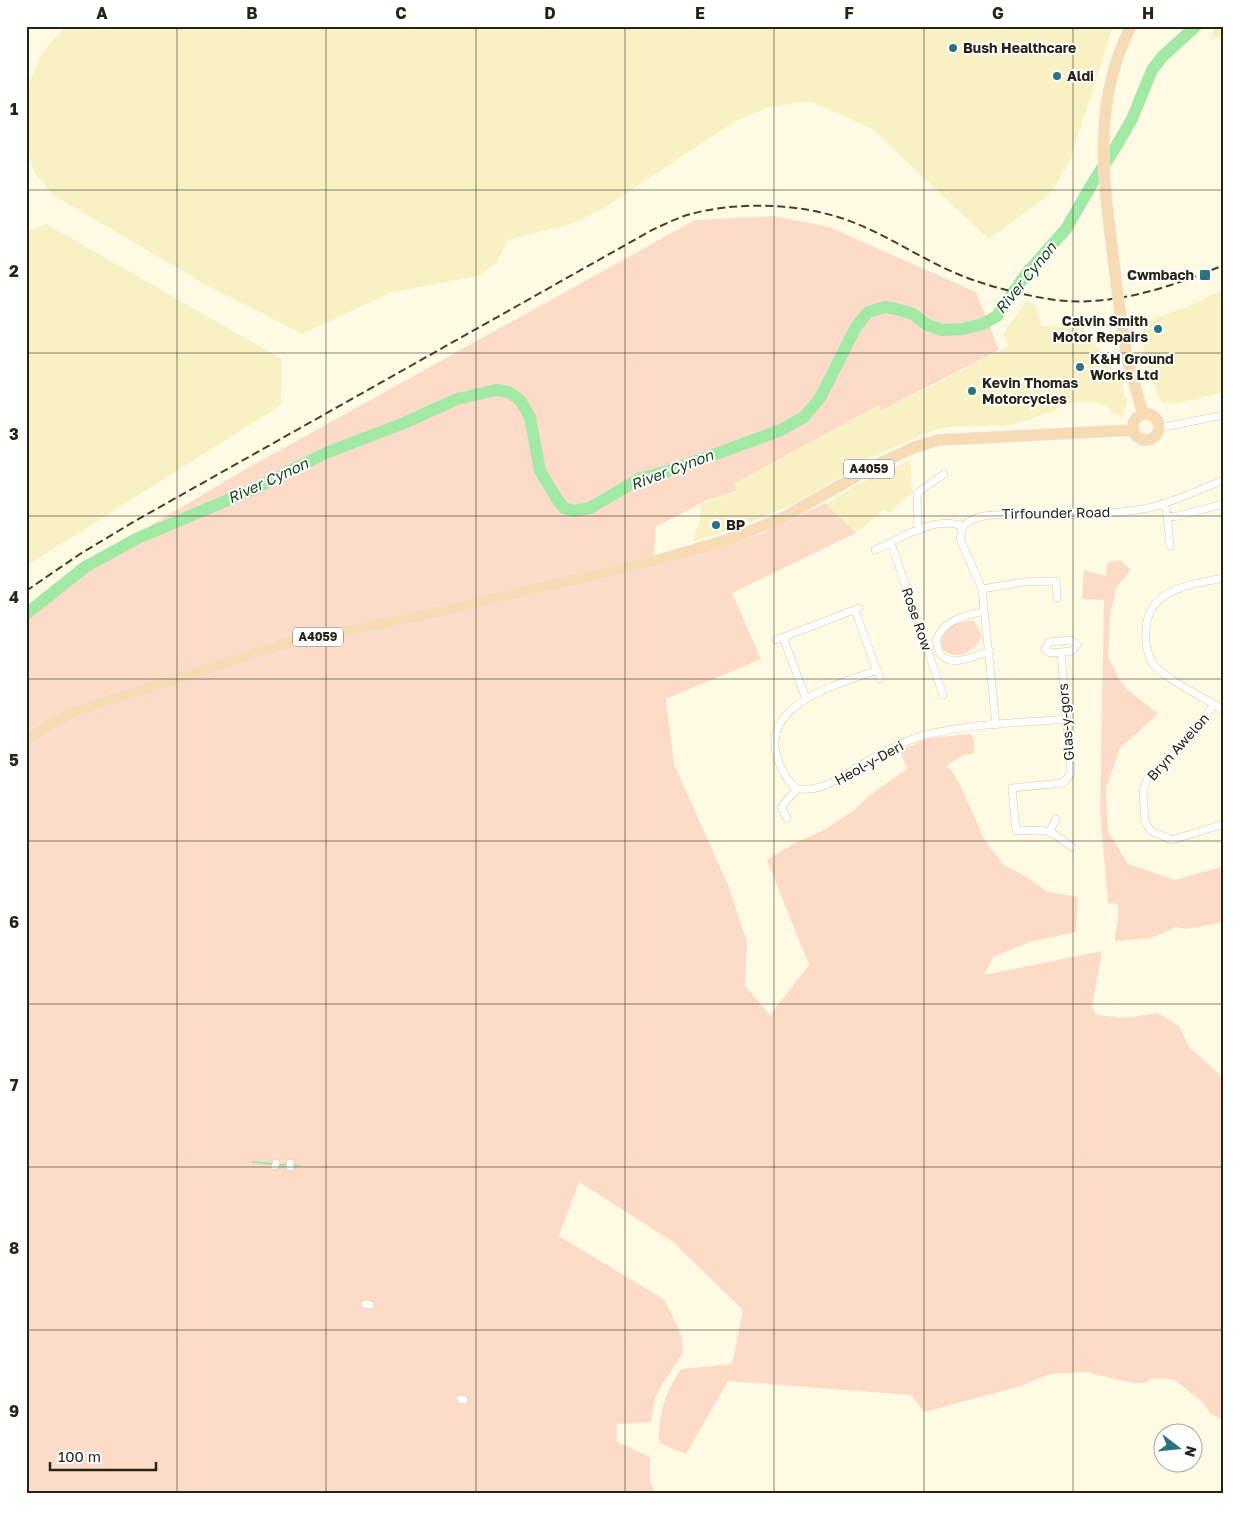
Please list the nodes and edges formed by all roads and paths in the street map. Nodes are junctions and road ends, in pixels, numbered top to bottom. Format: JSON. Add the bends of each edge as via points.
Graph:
{"nodes":[{"id":1,"x":1131,"y":26,"type":"edge"},
{"id":2,"x":1143,"y":414,"type":"junction"},
{"id":3,"x":1224,"y":415,"type":"edge"},
{"id":4,"x":1159,"y":428,"type":"junction"},
{"id":5,"x":1133,"y":430,"type":"junction"},
{"id":6,"x":944,"y":474,"type":"dead end"},
{"id":7,"x":1224,"y":480,"type":"edge"},
{"id":8,"x":1164,"y":503,"type":"junction"},
{"id":9,"x":1224,"y":504,"type":"edge"},
{"id":10,"x":1168,"y":515,"type":"junction"},
{"id":11,"x":963,"y":526,"type":"junction"},
{"id":12,"x":918,"y":531,"type":"junction"},
{"id":13,"x":891,"y":543,"type":"junction"},
{"id":14,"x":1170,"y":546,"type":"dead end"},
{"id":15,"x":875,"y":550,"type":"dead end"},
{"id":16,"x":1224,"y":578,"type":"edge"},
{"id":17,"x":982,"y":589,"type":"junction"},
{"id":18,"x":1058,"y":598,"type":"dead end"},
{"id":19,"x":984,"y":611,"type":"junction"},
{"id":20,"x":783,"y":636,"type":"junction"},
{"id":21,"x":776,"y":640,"type":"dead end"},
{"id":22,"x":990,"y":651,"type":"junction"},
{"id":23,"x":1060,"y":652,"type":"dead end"},
{"id":24,"x":877,"y":670,"type":"junction"},
{"id":25,"x":880,"y":678,"type":"dead end"},
{"id":26,"x":943,"y":695,"type":"dead end"},
{"id":27,"x":806,"y":698,"type":"junction"},
{"id":28,"x":1214,"y":704,"type":"junction"},
{"id":29,"x":1224,"y":710,"type":"edge"},
{"id":30,"x":1067,"y":719,"type":"junction"},
{"id":31,"x":996,"y":725,"type":"junction"},
{"id":32,"x":26,"y":741,"type":"edge"},
{"id":33,"x":797,"y":789,"type":"junction"},
{"id":34,"x":787,"y":818,"type":"dead end"},
{"id":35,"x":1056,"y":820,"type":"dead end"},
{"id":36,"x":1224,"y":824,"type":"edge"},
{"id":37,"x":1050,"y":831,"type":"junction"},
{"id":38,"x":1072,"y":847,"type":"dead end"}],
"edges":[{"from":1,"to":2,"type":"main road","bridge":true,"via":[[1107,96],[1102,155],[1127,358]]},
{"from":2,"to":4,"type":"main road","via":[[1155,417]]},
{"from":2,"to":5,"type":"main road","via":[[1134,422]]},
{"from":3,"to":4,"type":"street"},
{"from":4,"to":5,"type":"main road","via":[[1156,436],[1149,440],[1137,437]]},
{"from":5,"to":32,"type":"main road","number":"A4059","via":[[978,437],[931,443],[876,465],[799,510],[756,530],[666,558],[428,614],[287,643],[76,711]]},
{"from":6,"to":12,"type":"street","via":[[917,492]]},
{"from":7,"to":8,"type":"street","name":"Tirfounder Road"},
{"from":8,"to":10,"type":"street"},
{"from":8,"to":11,"type":"street","name":"Tirfounder Road","via":[[1125,512],[989,515],[971,519]]},
{"from":9,"to":10,"type":"street","via":[[1174,517]]},
{"from":10,"to":14,"type":"street","via":[[1166,524]]},
{"from":11,"to":12,"type":"street","via":[[951,522],[933,524]]},
{"from":11,"to":17,"type":"street","via":[[960,538]]},
{"from":12,"to":13,"type":"street"},
{"from":13,"to":15,"type":"street"},
{"from":13,"to":26,"type":"street","name":"Rose Row"},
{"from":16,"to":28,"type":"street","via":[[1188,584],[1167,593],[1154,604],[1146,622],[1145,637],[1153,663]]},
{"from":17,"to":18,"type":"street","via":[[1023,582],[1056,581]]},
{"from":17,"to":19,"type":"street"},
{"from":19,"to":22,"type":"street"},
{"from":19,"to":22,"type":"street","via":[[950,622],[941,629],[936,640],[940,654],[949,660]]},
{"from":20,"to":21,"type":"street"},
{"from":20,"to":24,"type":"street","via":[[857,609]]},
{"from":20,"to":27,"type":"street"},
{"from":22,"to":31,"type":"street"},
{"from":23,"to":30,"type":"street","name":"Glas-y-gors"},
{"from":24,"to":25,"type":"street"},
{"from":24,"to":27,"type":"street"},
{"from":27,"to":33,"type":"street","via":[[781,721],[775,741],[784,775]]},
{"from":28,"to":29,"type":"street"},
{"from":28,"to":36,"type":"street","name":"Bryn Awelon","via":[[1185,744],[1148,777],[1143,791],[1145,822],[1152,832],[1172,840]]},
{"from":30,"to":31,"type":"street","name":"Heol-y-Deri"},
{"from":30,"to":37,"type":"street","name":"Glas-y-gors","via":[[1071,773],[1068,778],[1063,783],[1012,788],[1016,831]]},
{"from":31,"to":33,"type":"street","name":"Heol-y-Deri","via":[[929,734],[868,761],[830,785]]},
{"from":33,"to":34,"type":"street","via":[[781,807]]},
{"from":35,"to":37,"type":"street"},
{"from":37,"to":38,"type":"street"}]}
